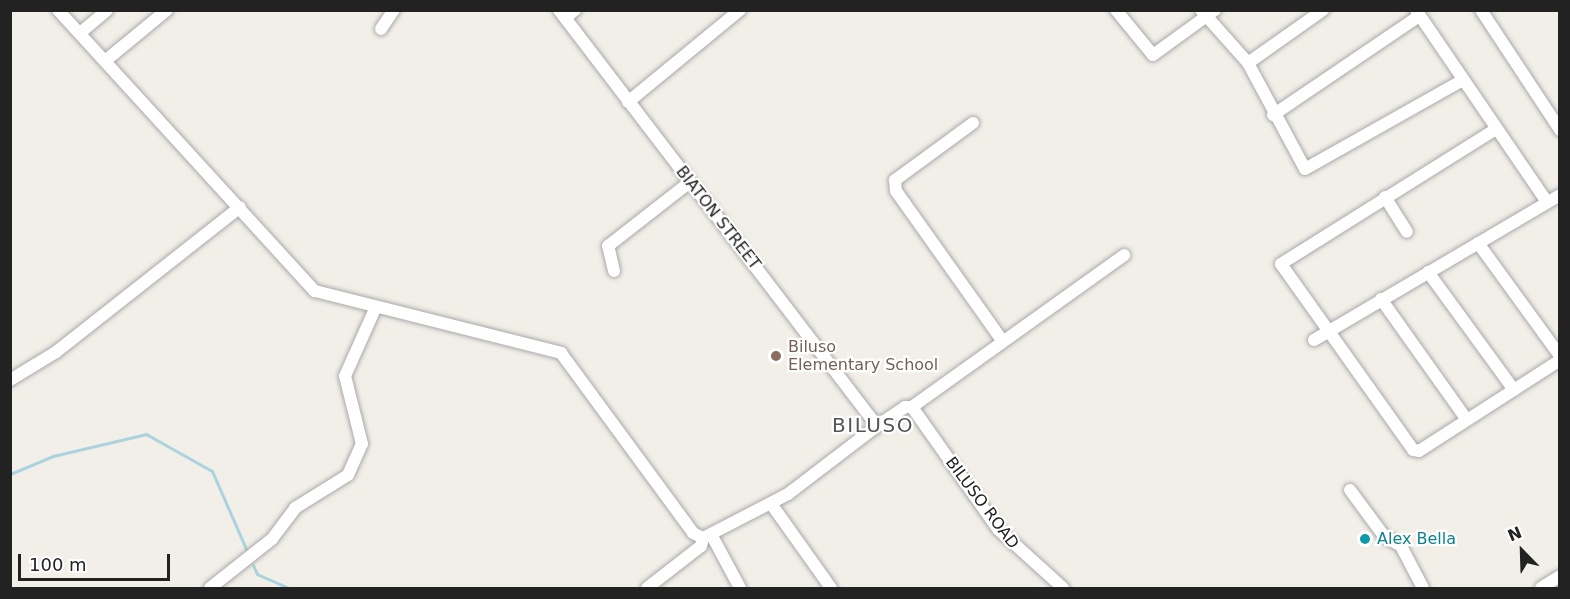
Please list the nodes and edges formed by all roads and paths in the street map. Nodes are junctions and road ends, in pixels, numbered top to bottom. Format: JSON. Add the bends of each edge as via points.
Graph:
{"nodes":[{"id":1,"x":58,"y":10,"type":"edge"},
{"id":2,"x":106,"y":10,"type":"edge"},
{"id":3,"x":167,"y":10,"type":"edge"},
{"id":4,"x":394,"y":10,"type":"edge"},
{"id":5,"x":740,"y":10,"type":"edge"},
{"id":6,"x":1116,"y":10,"type":"edge"},
{"id":7,"x":1323,"y":10,"type":"edge"},
{"id":8,"x":1481,"y":10,"type":"edge"},
{"id":9,"x":566,"y":13,"type":"edge"},
{"id":10,"x":1207,"y":13,"type":"edge"},
{"id":11,"x":1418,"y":13,"type":"edge"},
{"id":12,"x":381,"y":29,"type":"dead end"},
{"id":13,"x":80,"y":33,"type":"junction"},
{"id":14,"x":105,"y":61,"type":"junction"},
{"id":15,"x":1248,"y":63,"type":"junction"},
{"id":16,"x":1463,"y":80,"type":"junction"},
{"id":17,"x":628,"y":102,"type":"junction"},
{"id":18,"x":1273,"y":114,"type":"junction"},
{"id":19,"x":973,"y":123,"type":"dead end"},
{"id":20,"x":1496,"y":129,"type":"junction"},
{"id":21,"x":1560,"y":130,"type":"edge"},
{"id":22,"x":690,"y":182,"type":"junction"},
{"id":23,"x":1560,"y":195,"type":"edge"},
{"id":24,"x":1385,"y":197,"type":"junction"},
{"id":25,"x":1548,"y":202,"type":"junction"},
{"id":26,"x":240,"y":207,"type":"junction"},
{"id":27,"x":1407,"y":232,"type":"dead end"},
{"id":28,"x":1478,"y":243,"type":"junction"},
{"id":29,"x":1124,"y":255,"type":"dead end"},
{"id":30,"x":614,"y":272,"type":"dead end"},
{"id":31,"x":1428,"y":272,"type":"junction"},
{"id":32,"x":1381,"y":299,"type":"junction"},
{"id":33,"x":375,"y":309,"type":"junction"},
{"id":34,"x":1326,"y":332,"type":"junction"},
{"id":35,"x":1002,"y":340,"type":"junction"},
{"id":36,"x":1314,"y":340,"type":"dead end"},
{"id":37,"x":1560,"y":358,"type":"edge"},
{"id":38,"x":10,"y":380,"type":"edge"},
{"id":39,"x":1514,"y":390,"type":"junction"},
{"id":40,"x":912,"y":407,"type":"junction"},
{"id":41,"x":1467,"y":420,"type":"junction"},
{"id":42,"x":877,"y":426,"type":"junction"},
{"id":43,"x":1350,"y":490,"type":"dead end"},
{"id":44,"x":772,"y":505,"type":"junction"},
{"id":45,"x":708,"y":537,"type":"junction"},
{"id":46,"x":1560,"y":576,"type":"edge"},
{"id":47,"x":210,"y":588,"type":"edge"},
{"id":48,"x":647,"y":588,"type":"edge"},
{"id":49,"x":740,"y":588,"type":"edge"},
{"id":50,"x":831,"y":588,"type":"edge"},
{"id":51,"x":1063,"y":588,"type":"edge"},
{"id":52,"x":1422,"y":588,"type":"edge"},
{"id":53,"x":1541,"y":588,"type":"edge"}],
"edges":[{"from":1,"to":13,"type":"street"},
{"from":2,"to":13,"type":"street"},
{"from":3,"to":14,"type":"street"},
{"from":4,"to":12,"type":"street"},
{"from":5,"to":17,"type":"street"},
{"from":6,"to":10,"type":"street","via":[[1152,56]]},
{"from":7,"to":15,"type":"street"},
{"from":8,"to":21,"type":"street"},
{"from":9,"to":17,"type":"street","name":"BIATON STREET"},
{"from":10,"to":15,"type":"street"},
{"from":11,"to":16,"type":"street"},
{"from":11,"to":18,"type":"street"},
{"from":13,"to":14,"type":"street"},
{"from":14,"to":26,"type":"street"},
{"from":15,"to":18,"type":"street"},
{"from":16,"to":18,"type":"street","via":[[1305,170]]},
{"from":16,"to":20,"type":"street"},
{"from":17,"to":22,"type":"street","name":"BIATON STREET"},
{"from":19,"to":35,"type":"street","via":[[895,180],[897,191]]},
{"from":20,"to":24,"type":"street"},
{"from":20,"to":25,"type":"street"},
{"from":22,"to":30,"type":"street","via":[[608,246]]},
{"from":22,"to":42,"type":"street","name":"BIATON STREET"},
{"from":23,"to":25,"type":"street"},
{"from":24,"to":27,"type":"street"},
{"from":24,"to":34,"type":"street","via":[[1281,264]]},
{"from":25,"to":28,"type":"street"},
{"from":26,"to":33,"type":"street","via":[[315,291]]},
{"from":26,"to":38,"type":"street","via":[[56,352]]},
{"from":28,"to":31,"type":"street"},
{"from":28,"to":37,"type":"street"},
{"from":29,"to":35,"type":"street"},
{"from":31,"to":32,"type":"street"},
{"from":31,"to":39,"type":"street"},
{"from":32,"to":34,"type":"street"},
{"from":32,"to":41,"type":"street"},
{"from":33,"to":45,"type":"street","via":[[549,348],[568,358],[693,533]]},
{"from":33,"to":47,"type":"street","via":[[345,376],[362,444],[348,475],[295,507],[272,539]]},
{"from":34,"to":36,"type":"street"},
{"from":34,"to":41,"type":"street","via":[[1413,450],[1419,451]]},
{"from":35,"to":40,"type":"street"},
{"from":37,"to":39,"type":"street"},
{"from":39,"to":41,"type":"street"},
{"from":40,"to":42,"type":"street","via":[[905,406]]},
{"from":40,"to":51,"type":"street","name":"BILUSO ROAD","via":[[998,529]]},
{"from":42,"to":44,"type":"street"},
{"from":43,"to":52,"type":"street","via":[[1384,536],[1401,546]]},
{"from":44,"to":45,"type":"street"},
{"from":44,"to":50,"type":"street"},
{"from":45,"to":48,"type":"street"},
{"from":45,"to":49,"type":"street"},
{"from":46,"to":53,"type":"street"}]}
